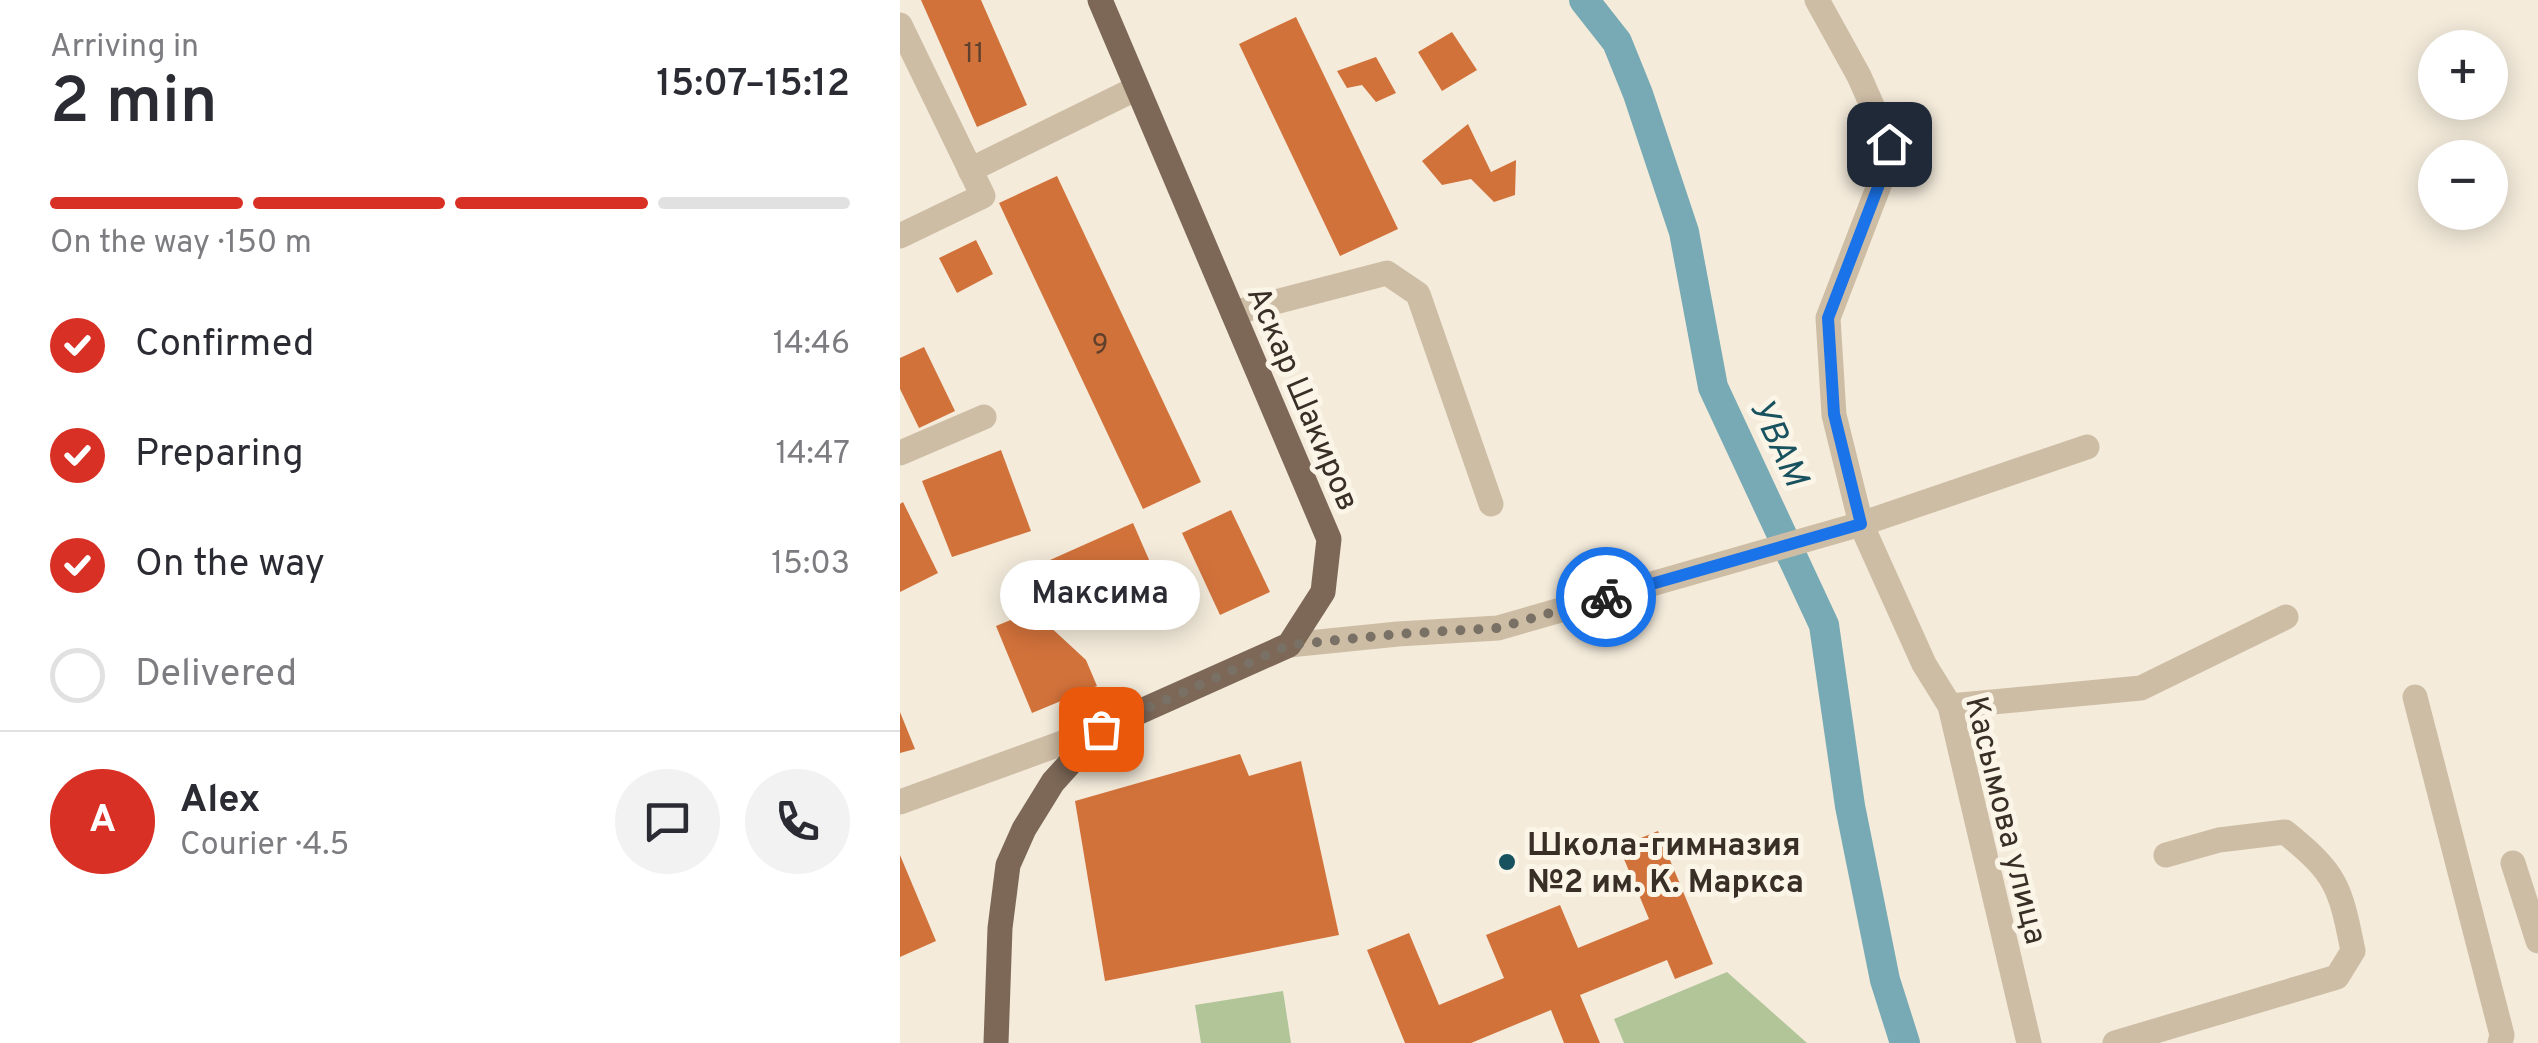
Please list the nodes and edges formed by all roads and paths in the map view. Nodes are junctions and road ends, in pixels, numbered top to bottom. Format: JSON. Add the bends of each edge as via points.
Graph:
{"nodes":[{"id":1,"x":1100,"y":0,"type":"edge"},
{"id":2,"x":1817,"y":0,"type":"edge"},
{"id":3,"x":900,"y":25,"type":"edge"},
{"id":4,"x":1137,"y":88,"type":"junction"},
{"id":5,"x":970,"y":170,"type":"junction"},
{"id":6,"x":900,"y":236,"type":"edge"},
{"id":7,"x":1232,"y":313,"type":"junction"},
{"id":8,"x":984,"y":417,"type":"dead end"},
{"id":9,"x":2088,"y":447,"type":"dead end"},
{"id":10,"x":900,"y":452,"type":"edge"},
{"id":11,"x":1491,"y":504,"type":"dead end"},
{"id":12,"x":1850,"y":526,"type":"junction"},
{"id":13,"x":2286,"y":618,"type":"dead end"},
{"id":14,"x":1289,"y":645,"type":"junction"},
{"id":15,"x":2415,"y":698,"type":"dead end"},
{"id":16,"x":1950,"y":706,"type":"junction"},
{"id":17,"x":1101,"y":729,"type":"junction"},
{"id":18,"x":900,"y":802,"type":"edge"},
{"id":19,"x":2166,"y":856,"type":"dead end"},
{"id":20,"x":2513,"y":863,"type":"dead end"},
{"id":21,"x":2538,"y":941,"type":"edge"},
{"id":22,"x":996,"y":1043,"type":"edge"},
{"id":23,"x":2029,"y":1043,"type":"edge"},
{"id":24,"x":2116,"y":1043,"type":"edge"},
{"id":25,"x":2500,"y":1043,"type":"edge"}],
"edges":[{"from":1,"to":4,"type":"main road","name":"Аскар Шакиров"},
{"from":2,"to":12,"type":"street","name":"Касымова улица","via":[[1889,144],[1878,191],[1828,318]]},
{"from":3,"to":5,"type":"street"},
{"from":4,"to":5,"type":"street"},
{"from":4,"to":7,"type":"main road","name":"Аскар Шакиров"},
{"from":5,"to":6,"type":"street","via":[[983,196]]},
{"from":7,"to":11,"type":"street","via":[[1388,273],[1418,294]]},
{"from":7,"to":14,"type":"main road","name":"Аскар Шакиров","via":[[1329,539],[1323,592]]},
{"from":8,"to":10,"type":"street"},
{"from":9,"to":12,"type":"street"},
{"from":12,"to":14,"type":"street","via":[[1498,628]]},
{"from":12,"to":16,"type":"street","name":"Касымова улица"},
{"from":13,"to":16,"type":"street","via":[[2141,688]]},
{"from":14,"to":17,"type":"main road"},
{"from":15,"to":25,"type":"street"},
{"from":16,"to":23,"type":"street","name":"Касымова улица"},
{"from":17,"to":18,"type":"street"},
{"from":17,"to":22,"type":"main road","via":[[1054,782],[1008,865]]},
{"from":19,"to":24,"type":"street","via":[[2284,832],[2316,858],[2342,893],[2353,951],[2337,978]]},
{"from":20,"to":21,"type":"street"}]}
